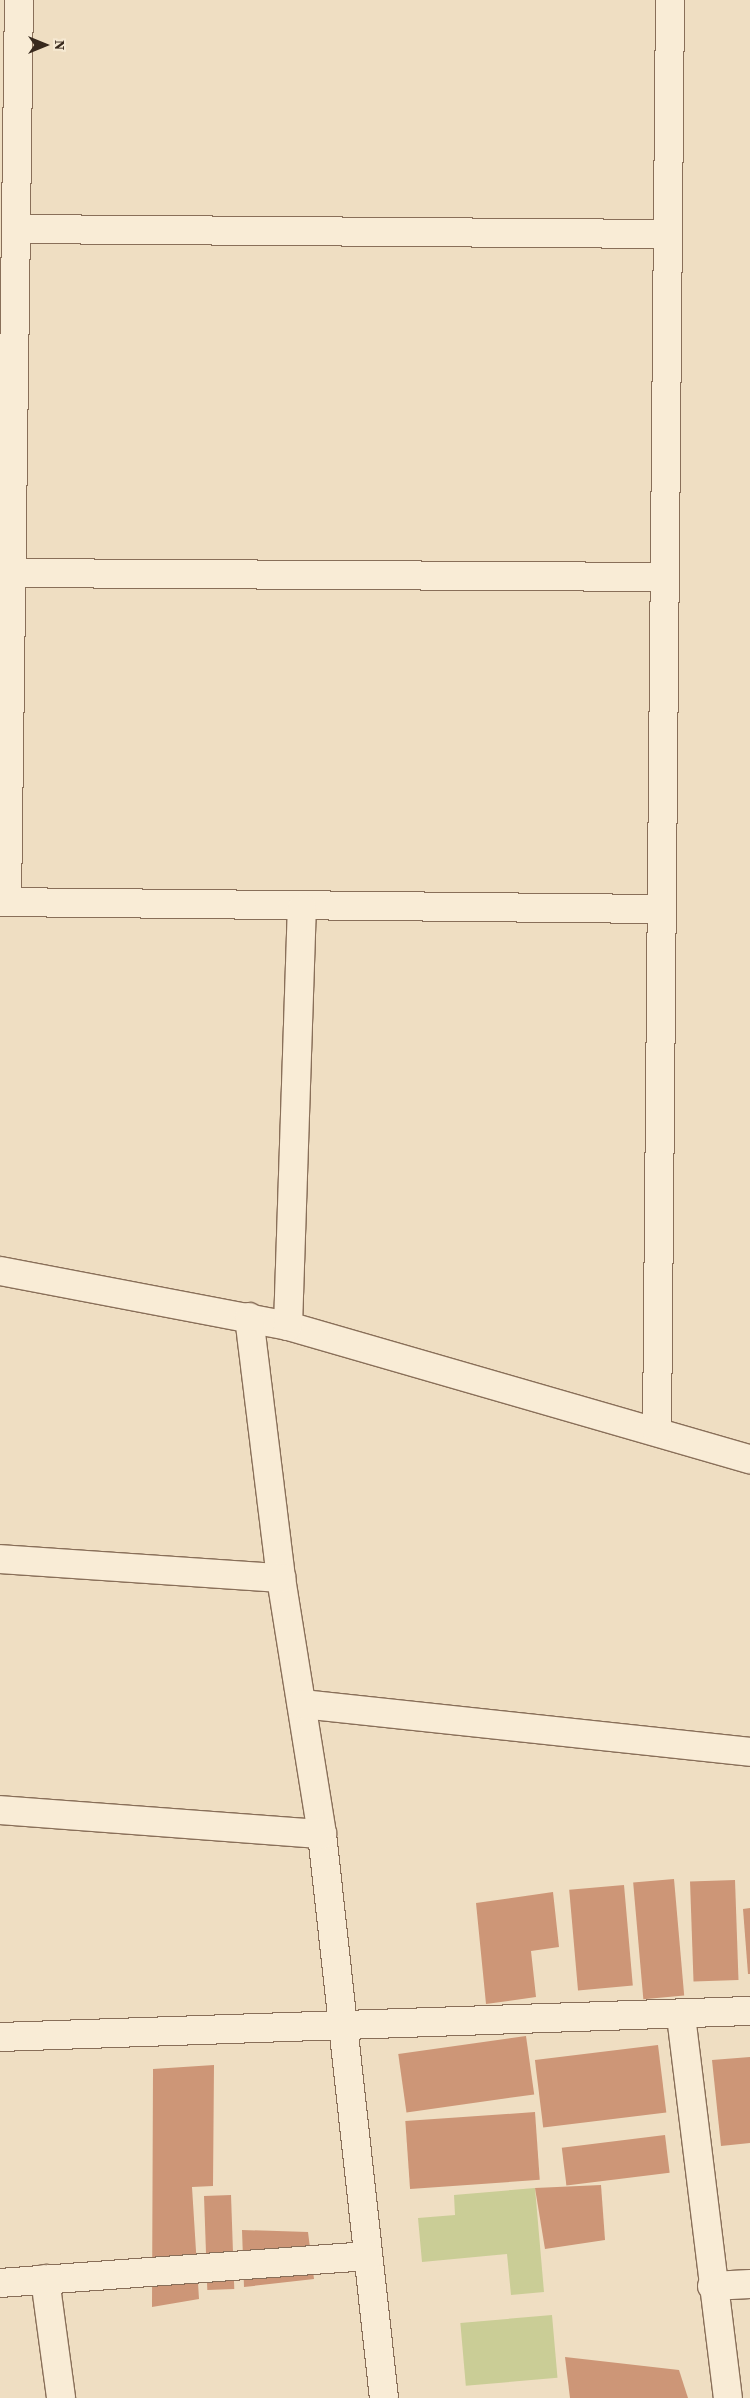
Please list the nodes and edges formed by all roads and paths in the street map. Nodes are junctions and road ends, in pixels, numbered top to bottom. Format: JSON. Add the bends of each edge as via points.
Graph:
{"nodes":[{"id":1,"x":19,"y":0,"type":"edge"},
{"id":2,"x":670,"y":0,"type":"edge"},
{"id":3,"x":16,"y":229,"type":"junction"},
{"id":4,"x":668,"y":234,"type":"junction"},
{"id":5,"x":12,"y":573,"type":"junction"},
{"id":6,"x":664,"y":577,"type":"junction"},
{"id":7,"x":4,"y":902,"type":"edge"},
{"id":8,"x":302,"y":908,"type":"junction"},
{"id":9,"x":662,"y":910,"type":"junction"},
{"id":10,"x":0,"y":1272,"type":"edge"},
{"id":11,"x":249,"y":1317,"type":"junction"},
{"id":12,"x":288,"y":1326,"type":"junction"},
{"id":13,"x":657,"y":1431,"type":"junction"},
{"id":14,"x":750,"y":1459,"type":"edge"},
{"id":15,"x":0,"y":1559,"type":"edge"},
{"id":16,"x":281,"y":1578,"type":"junction"},
{"id":17,"x":302,"y":1704,"type":"junction"},
{"id":18,"x":750,"y":1752,"type":"edge"},
{"id":19,"x":0,"y":1810,"type":"edge"},
{"id":20,"x":322,"y":1834,"type":"junction"},
{"id":21,"x":750,"y":2011,"type":"edge"},
{"id":22,"x":681,"y":2016,"type":"junction"},
{"id":23,"x":344,"y":2024,"type":"junction"},
{"id":24,"x":0,"y":2037,"type":"edge"},
{"id":25,"x":368,"y":2256,"type":"junction"},
{"id":26,"x":45,"y":2280,"type":"junction"},
{"id":27,"x":0,"y":2283,"type":"edge"},
{"id":28,"x":750,"y":2284,"type":"edge"},
{"id":29,"x":712,"y":2286,"type":"junction"},
{"id":30,"x":61,"y":2398,"type":"edge"},
{"id":31,"x":384,"y":2398,"type":"edge"},
{"id":32,"x":728,"y":2398,"type":"edge"}],
"edges":[{"from":1,"to":3,"type":"street"},
{"from":2,"to":4,"type":"street"},
{"from":3,"to":4,"type":"street"},
{"from":3,"to":5,"type":"street"},
{"from":4,"to":6,"type":"street"},
{"from":5,"to":6,"type":"street"},
{"from":5,"to":7,"type":"street"},
{"from":6,"to":9,"type":"street"},
{"from":7,"to":8,"type":"street"},
{"from":8,"to":9,"type":"street"},
{"from":8,"to":12,"type":"street"},
{"from":9,"to":13,"type":"street"},
{"from":10,"to":11,"type":"street"},
{"from":11,"to":12,"type":"street"},
{"from":11,"to":16,"type":"street"},
{"from":12,"to":13,"type":"street"},
{"from":13,"to":14,"type":"street"},
{"from":15,"to":16,"type":"street"},
{"from":16,"to":17,"type":"street"},
{"from":17,"to":18,"type":"street"},
{"from":17,"to":20,"type":"street"},
{"from":19,"to":20,"type":"street"},
{"from":20,"to":23,"type":"street"},
{"from":21,"to":22,"type":"street"},
{"from":22,"to":23,"type":"street"},
{"from":22,"to":29,"type":"street"},
{"from":23,"to":24,"type":"street"},
{"from":23,"to":25,"type":"street"},
{"from":25,"to":26,"type":"street"},
{"from":25,"to":31,"type":"street"},
{"from":26,"to":27,"type":"street"},
{"from":26,"to":30,"type":"street"},
{"from":28,"to":29,"type":"street"},
{"from":29,"to":32,"type":"street"}]}
